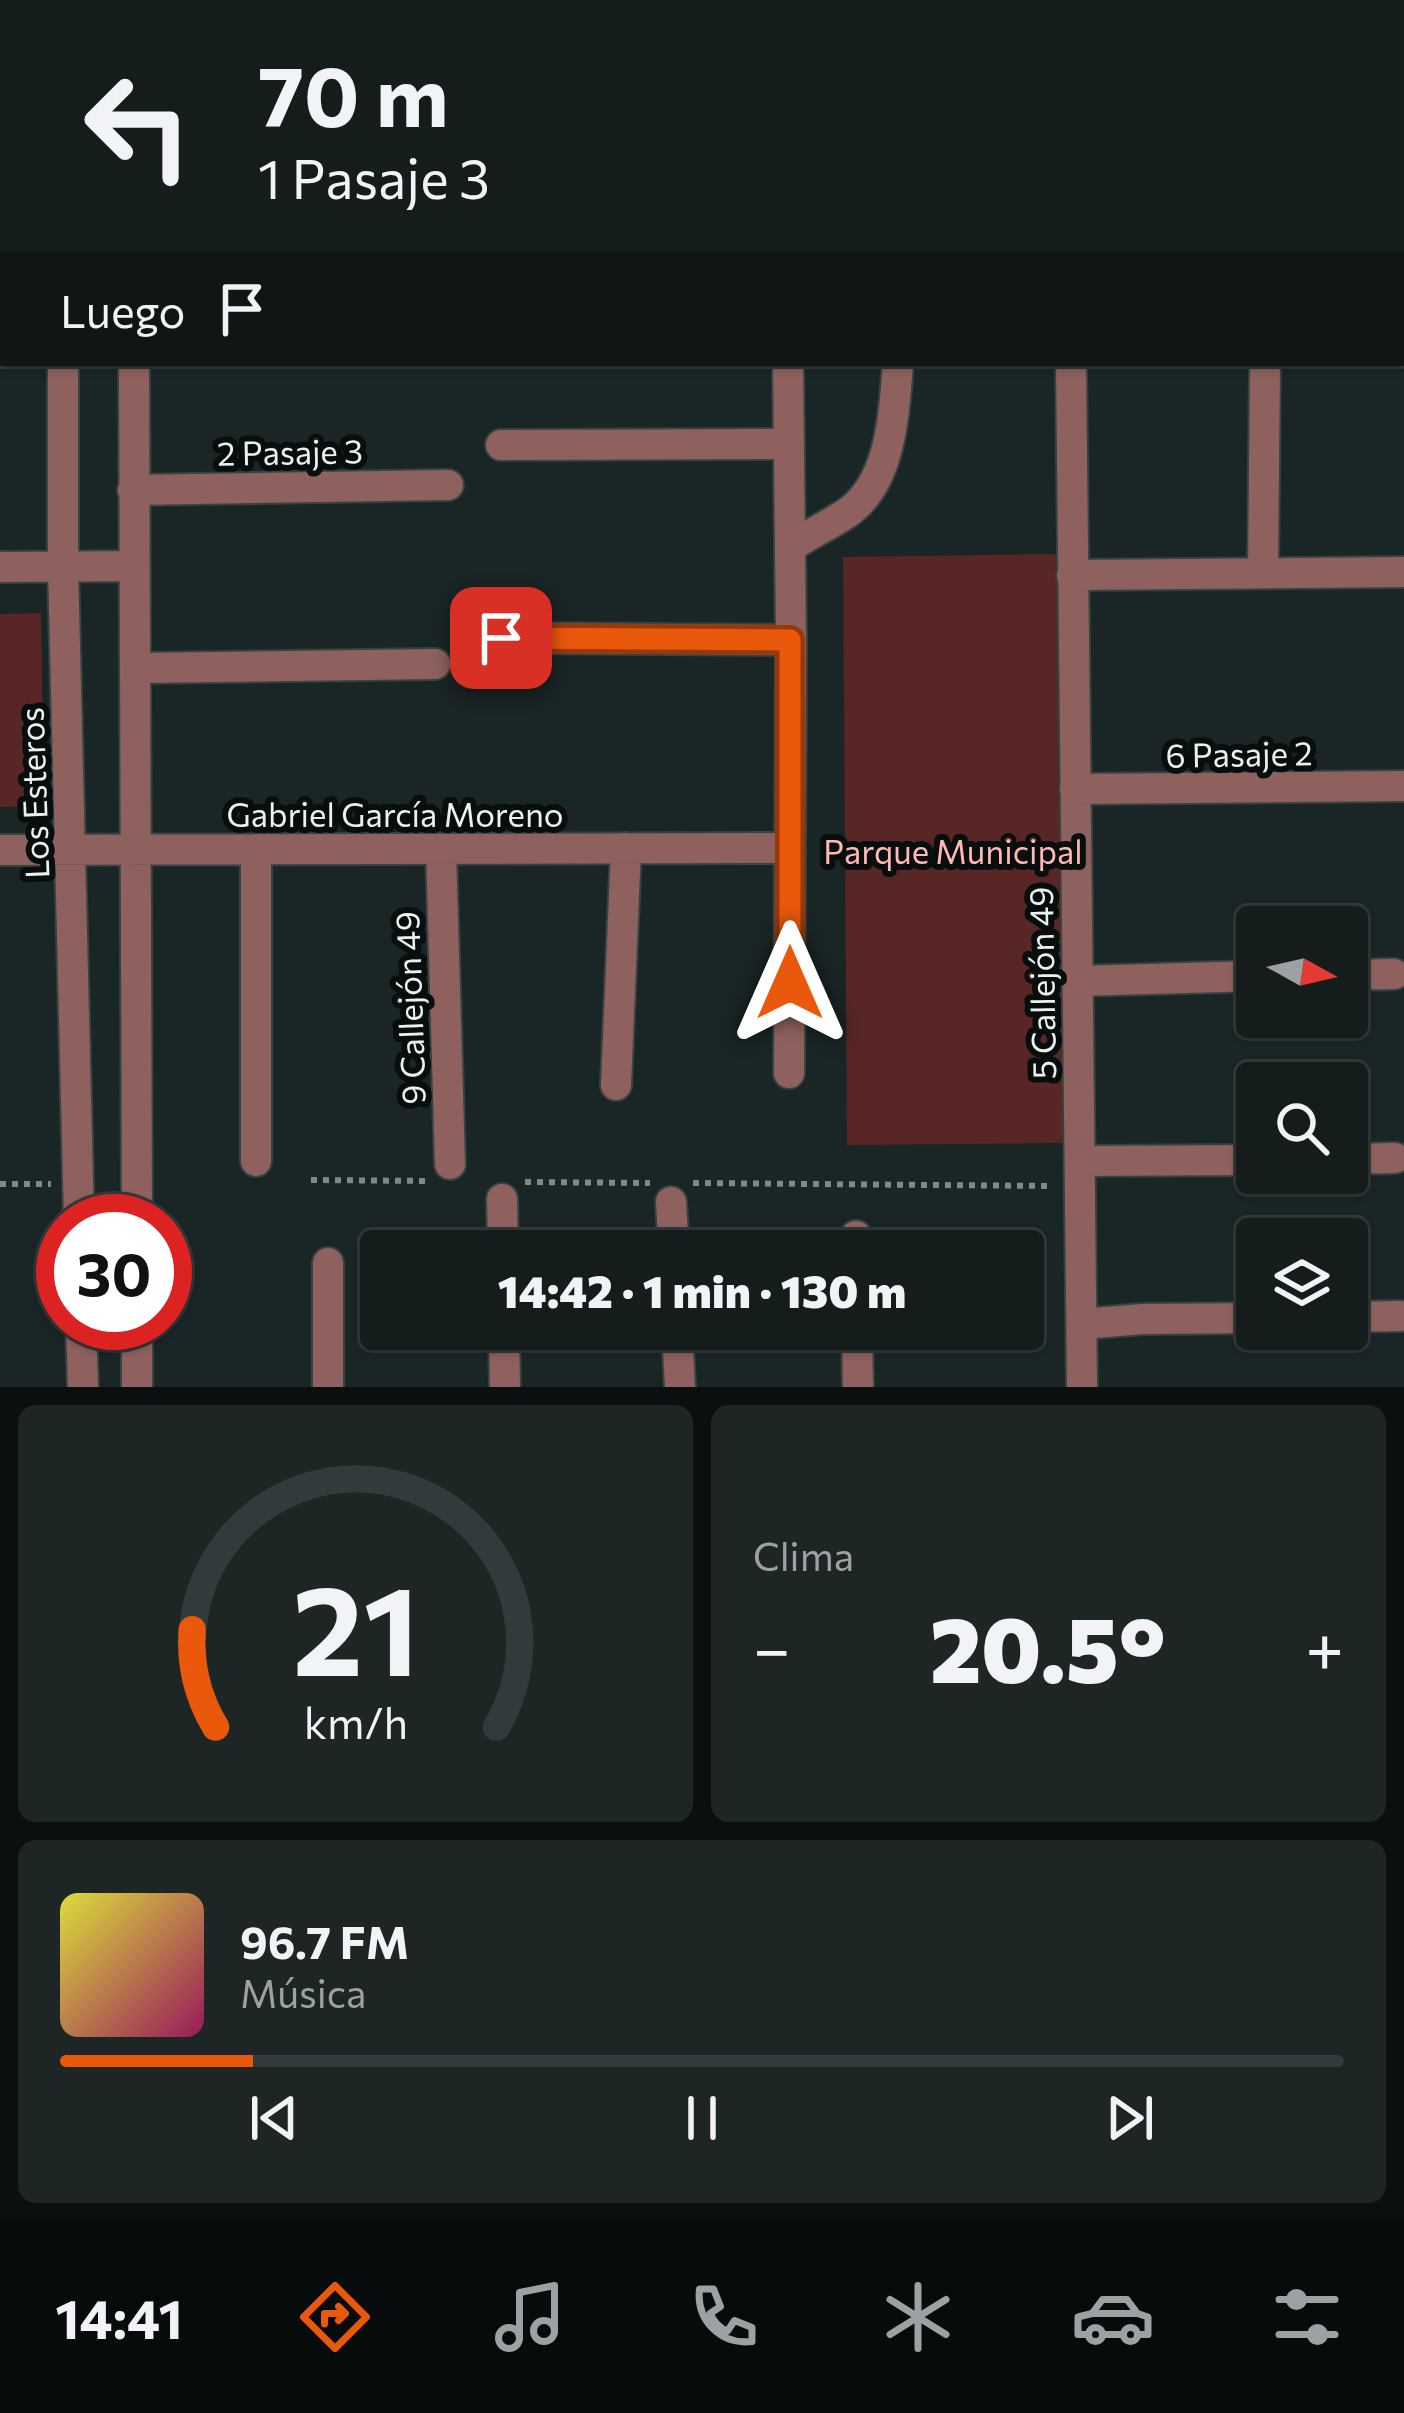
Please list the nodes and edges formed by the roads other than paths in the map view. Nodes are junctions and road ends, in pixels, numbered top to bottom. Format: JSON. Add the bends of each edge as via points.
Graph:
{"nodes":[{"id":1,"x":62,"y":366,"type":"edge"},
{"id":2,"x":134,"y":366,"type":"edge"},
{"id":3,"x":788,"y":366,"type":"edge"},
{"id":4,"x":898,"y":366,"type":"edge"},
{"id":5,"x":1071,"y":366,"type":"edge"},
{"id":6,"x":1265,"y":366,"type":"edge"},
{"id":7,"x":788,"y":444,"type":"junction"},
{"id":8,"x":501,"y":445,"type":"dead end"},
{"id":9,"x":448,"y":485,"type":"dead end"},
{"id":10,"x":133,"y":490,"type":"junction"},
{"id":11,"x":790,"y":547,"type":"junction"},
{"id":12,"x":63,"y":566,"type":"junction"},
{"id":13,"x":134,"y":566,"type":"junction"},
{"id":14,"x":0,"y":567,"type":"edge"},
{"id":15,"x":1404,"y":572,"type":"edge"},
{"id":16,"x":1263,"y":573,"type":"junction"},
{"id":17,"x":1072,"y":575,"type":"junction"},
{"id":18,"x":501,"y":638,"type":"dead end"},
{"id":19,"x":790,"y":640,"type":"junction"},
{"id":20,"x":435,"y":664,"type":"dead end"},
{"id":21,"x":135,"y":668,"type":"junction"},
{"id":22,"x":1404,"y":786,"type":"edge"},
{"id":23,"x":1075,"y":789,"type":"junction"},
{"id":24,"x":626,"y":848,"type":"junction"},
{"id":25,"x":790,"y":848,"type":"junction"},
{"id":26,"x":135,"y":849,"type":"junction"},
{"id":27,"x":256,"y":849,"type":"junction"},
{"id":28,"x":441,"y":849,"type":"junction"},
{"id":29,"x":0,"y":850,"type":"edge"},
{"id":30,"x":71,"y":850,"type":"junction"},
{"id":31,"x":1394,"y":974,"type":"dead end"},
{"id":32,"x":1368,"y":975,"type":"edge"},
{"id":33,"x":1236,"y":977,"type":"edge"},
{"id":34,"x":1077,"y":981,"type":"junction"},
{"id":35,"x":790,"y":1072,"type":"dead end"},
{"id":36,"x":616,"y":1085,"type":"dead end"},
{"id":37,"x":1395,"y":1158,"type":"dead end"},
{"id":38,"x":1368,"y":1159,"type":"edge"},
{"id":39,"x":1236,"y":1160,"type":"edge"},
{"id":40,"x":256,"y":1161,"type":"dead end"},
{"id":41,"x":1080,"y":1161,"type":"junction"},
{"id":42,"x":450,"y":1164,"type":"dead end"},
{"id":43,"x":78,"y":1194,"type":"edge"},
{"id":44,"x":137,"y":1194,"type":"edge"},
{"id":45,"x":502,"y":1198,"type":"dead end"},
{"id":46,"x":671,"y":1202,"type":"dead end"},
{"id":47,"x":503,"y":1230,"type":"edge"},
{"id":48,"x":673,"y":1230,"type":"edge"},
{"id":49,"x":328,"y":1263,"type":"dead end"},
{"id":50,"x":1368,"y":1316,"type":"edge"},
{"id":51,"x":1400,"y":1316,"type":"dead end"},
{"id":52,"x":1236,"y":1318,"type":"edge"},
{"id":53,"x":1082,"y":1324,"type":"junction"},
{"id":54,"x":82,"y":1350,"type":"edge"},
{"id":55,"x":137,"y":1350,"type":"edge"},
{"id":56,"x":504,"y":1350,"type":"edge"},
{"id":57,"x":678,"y":1350,"type":"edge"},
{"id":58,"x":857,"y":1350,"type":"edge"},
{"id":59,"x":83,"y":1387,"type":"edge"},
{"id":60,"x":137,"y":1387,"type":"edge"},
{"id":61,"x":328,"y":1387,"type":"edge"},
{"id":62,"x":505,"y":1387,"type":"edge"},
{"id":63,"x":680,"y":1387,"type":"edge"},
{"id":64,"x":857,"y":1387,"type":"edge"},
{"id":65,"x":1082,"y":1387,"type":"edge"}],
"edges":[{"from":1,"to":12,"type":"street","name":"Los Esteros"},
{"from":2,"to":10,"type":"street"},
{"from":3,"to":7,"type":"street"},
{"from":4,"to":11,"type":"street","via":[[882,465],[868,491],[850,512]]},
{"from":5,"to":17,"type":"street","name":"5 Callejón 49"},
{"from":6,"to":16,"type":"street"},
{"from":7,"to":8,"type":"street"},
{"from":7,"to":11,"type":"street"},
{"from":9,"to":10,"type":"street","name":"2 Pasaje 3"},
{"from":10,"to":13,"type":"street"},
{"from":11,"to":19,"type":"street"},
{"from":12,"to":13,"type":"street"},
{"from":12,"to":14,"type":"street"},
{"from":12,"to":30,"type":"street","name":"Los Esteros"},
{"from":13,"to":21,"type":"street"},
{"from":15,"to":16,"type":"street"},
{"from":16,"to":17,"type":"street"},
{"from":17,"to":23,"type":"street","name":"5 Callejón 49"},
{"from":18,"to":19,"type":"street"},
{"from":19,"to":25,"type":"street"},
{"from":20,"to":21,"type":"street"},
{"from":21,"to":26,"type":"street"},
{"from":22,"to":23,"type":"street","name":"6 Pasaje 2"},
{"from":23,"to":34,"type":"street","name":"5 Callejón 49"},
{"from":24,"to":25,"type":"street","name":"Gabriel García Moreno"},
{"from":24,"to":28,"type":"street","name":"Gabriel García Moreno"},
{"from":24,"to":36,"type":"street"},
{"from":25,"to":35,"type":"street"},
{"from":26,"to":27,"type":"street","name":"Gabriel García Moreno"},
{"from":26,"to":30,"type":"street","name":"Gabriel García Moreno"},
{"from":26,"to":44,"type":"street"},
{"from":27,"to":28,"type":"street","name":"Gabriel García Moreno"},
{"from":27,"to":40,"type":"street"},
{"from":28,"to":42,"type":"street","name":"9 Callejón 49"},
{"from":29,"to":30,"type":"street","name":"Gabriel García Moreno"},
{"from":30,"to":43,"type":"street","name":"Los Esteros"},
{"from":31,"to":32,"type":"street"},
{"from":33,"to":34,"type":"street"},
{"from":34,"to":41,"type":"street","name":"5 Callejón 49"},
{"from":37,"to":38,"type":"street"},
{"from":39,"to":41,"type":"street"},
{"from":41,"to":53,"type":"street","name":"5 Callejón 49"},
{"from":45,"to":47,"type":"street"},
{"from":46,"to":48,"type":"street"},
{"from":49,"to":61,"type":"street"},
{"from":50,"to":51,"type":"street"},
{"from":52,"to":53,"type":"street"},
{"from":53,"to":65,"type":"street","name":"5 Callejón 49"},
{"from":54,"to":59,"type":"street"},
{"from":55,"to":60,"type":"street"},
{"from":56,"to":62,"type":"street"},
{"from":57,"to":63,"type":"street"},
{"from":58,"to":64,"type":"street"}]}
